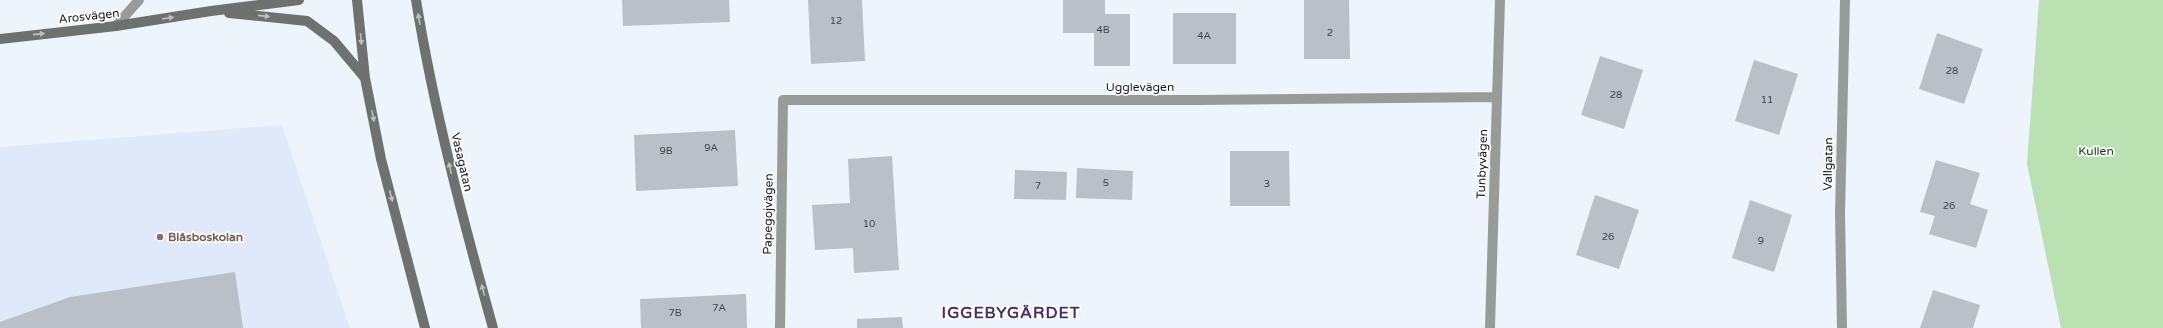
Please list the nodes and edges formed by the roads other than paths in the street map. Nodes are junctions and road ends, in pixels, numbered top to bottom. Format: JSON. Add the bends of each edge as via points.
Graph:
{"nodes":[{"id":1,"x":139,"y":0,"type":"edge"},
{"id":2,"x":299,"y":0,"type":"edge"},
{"id":3,"x":357,"y":0,"type":"edge"},
{"id":4,"x":416,"y":0,"type":"edge"},
{"id":5,"x":1500,"y":0,"type":"edge"},
{"id":6,"x":1845,"y":0,"type":"edge"},
{"id":7,"x":211,"y":11,"type":"junction"},
{"id":8,"x":116,"y":26,"type":"junction"},
{"id":9,"x":0,"y":38,"type":"edge"},
{"id":10,"x":365,"y":78,"type":"junction"},
{"id":11,"x":1497,"y":97,"type":"junction"},
{"id":12,"x":783,"y":100,"type":"joint"},
{"id":13,"x":425,"y":328,"type":"edge"},
{"id":14,"x":493,"y":328,"type":"edge"},
{"id":15,"x":780,"y":328,"type":"edge"},
{"id":16,"x":1490,"y":328,"type":"edge"},
{"id":17,"x":1842,"y":328,"type":"edge"}],
"edges":[{"from":1,"to":8,"type":"street"},
{"from":2,"to":7,"type":"street","name":"Arosvägen"},
{"from":3,"to":10,"type":"street","one_way":true},
{"from":14,"to":4,"type":"street","name":"Vasagatan","one_way":true,"via":[[457,198],[436,107]]},
{"from":5,"to":11,"type":"street","name":"Tunbyvägen"},
{"from":6,"to":17,"type":"street","name":"Vallgatan","via":[[1840,213]]},
{"from":8,"to":7,"type":"street","name":"Arosvägen","one_way":true},
{"from":7,"to":10,"type":"street","one_way":true,"via":[[307,21],[334,41]]},
{"from":9,"to":8,"type":"street","name":"Arosvägen","one_way":true},
{"from":10,"to":13,"type":"street","one_way":true,"via":[[381,158]]},
{"from":11,"to":12,"type":"street","name":"Ugglevägen"},
{"from":11,"to":16,"type":"street","name":"Tunbyvägen"},
{"from":12,"to":15,"type":"street","name":"Papegojvägen"}]}
